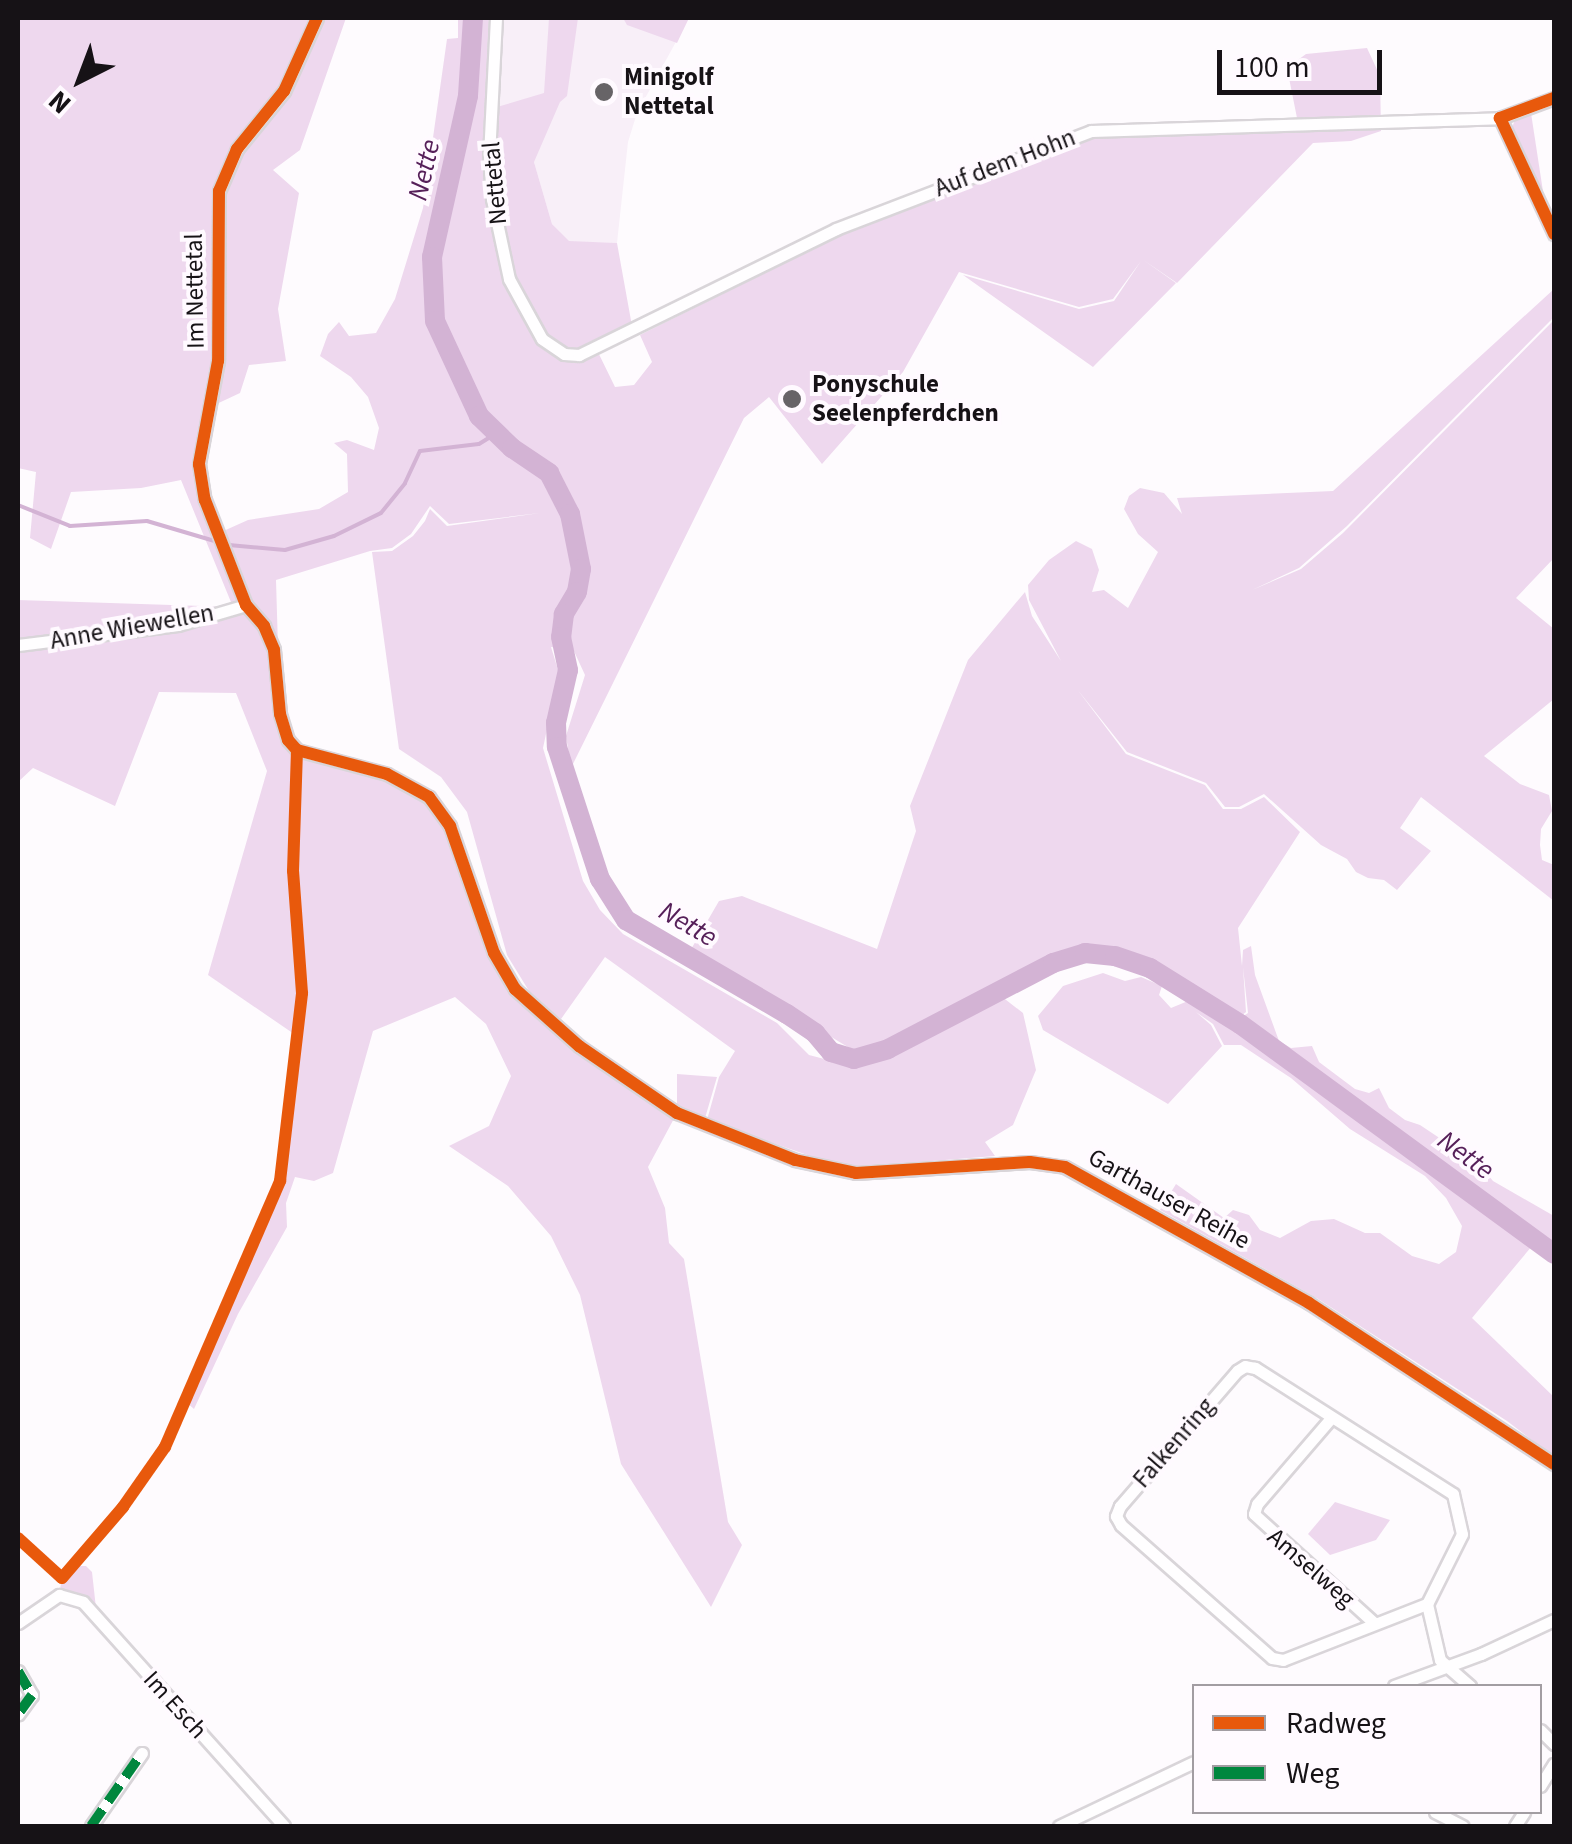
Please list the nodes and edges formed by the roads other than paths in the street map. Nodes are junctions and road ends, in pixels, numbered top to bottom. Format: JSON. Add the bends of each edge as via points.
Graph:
{"nodes":[{"id":1,"x":317,"y":18,"type":"edge"},
{"id":2,"x":496,"y":18,"type":"edge"},
{"id":3,"x":1554,"y":98,"type":"edge"},
{"id":4,"x":1500,"y":118,"type":"junction"},
{"id":5,"x":1554,"y":234,"type":"edge"},
{"id":6,"x":542,"y":339,"type":"joint"},
{"id":7,"x":240,"y":584,"type":"joint"},
{"id":8,"x":246,"y":605,"type":"junction"},
{"id":9,"x":18,"y":646,"type":"edge"},
{"id":10,"x":1332,"y":1418,"type":"junction"},
{"id":11,"x":1554,"y":1464,"type":"edge"},
{"id":12,"x":1428,"y":1604,"type":"junction"},
{"id":13,"x":1554,"y":1620,"type":"edge"},
{"id":14,"x":18,"y":1623,"type":"edge"},
{"id":15,"x":1374,"y":1623,"type":"junction"},
{"id":16,"x":1446,"y":1668,"type":"junction"},
{"id":17,"x":18,"y":1671,"type":"edge"},
{"id":18,"x":1400,"y":1684,"type":"edge"},
{"id":19,"x":1467,"y":1684,"type":"edge"},
{"id":20,"x":18,"y":1714,"type":"edge"},
{"id":21,"x":142,"y":1753,"type":"dead end"},
{"id":22,"x":1192,"y":1763,"type":"edge"},
{"id":23,"x":1439,"y":1814,"type":"edge"},
{"id":24,"x":91,"y":1826,"type":"edge"},
{"id":25,"x":284,"y":1826,"type":"edge"},
{"id":26,"x":1059,"y":1826,"type":"edge"},
{"id":27,"x":1463,"y":1826,"type":"edge"}],
"edges":[{"from":1,"to":7,"type":"street","name":"Im Nettetal","via":[[284,91],[237,149],[219,191],[218,361],[199,464],[205,500]]},
{"from":2,"to":6,"type":"street","name":"Nettetal","via":[[492,199],[509,279]]},
{"from":3,"to":4,"type":"street","name":"Auf dem Hohn"},
{"from":4,"to":5,"type":"street"},
{"from":4,"to":6,"type":"street","name":"Auf dem Hohn","via":[[1091,130],[836,229],[590,352],[564,354]]},
{"from":7,"to":8,"type":"street","name":"Garthauser Reihe"},
{"from":8,"to":9,"type":"street","name":"Anne Wiewellen","via":[[178,624]]},
{"from":8,"to":11,"type":"street","name":"Garthauser Reihe","via":[[274,650],[288,740],[297,750],[387,774],[429,797],[450,826],[494,953],[514,990],[645,1093],[724,1134],[828,1169],[872,1174],[1030,1162],[1065,1167],[1310,1303]]},
{"from":10,"to":12,"type":"street","name":"Falkenring","via":[[1442,1486],[1458,1503],[1462,1534]]},
{"from":10,"to":15,"type":"street","name":"Amselweg","via":[[1254,1514]]},
{"from":10,"to":15,"type":"street","name":"Falkenring","via":[[1245,1366],[1116,1516],[1272,1658],[1283,1660]]},
{"from":12,"to":15,"type":"street","name":"Falkenring"},
{"from":12,"to":16,"type":"street","via":[[1436,1652]]},
{"from":13,"to":16,"type":"street"},
{"from":14,"to":25,"type":"street","name":"Im Esch","via":[[58,1596],[83,1602]]},
{"from":16,"to":18,"type":"street"},
{"from":16,"to":19,"type":"street"},
{"from":17,"to":20,"type":"street","via":[[32,1695]]},
{"from":21,"to":24,"type":"street"},
{"from":22,"to":26,"type":"street"},
{"from":23,"to":27,"type":"street"}]}
